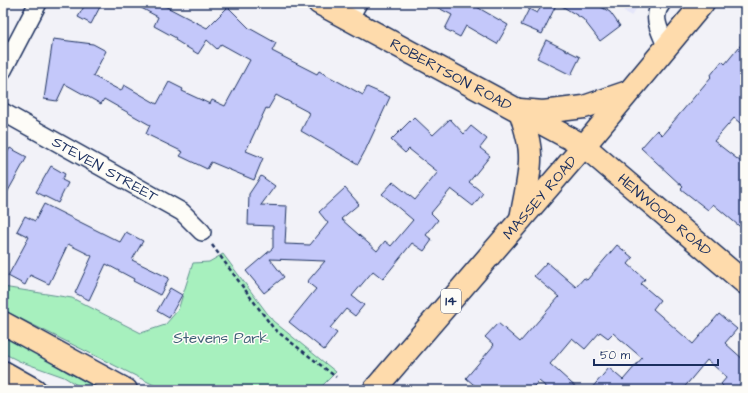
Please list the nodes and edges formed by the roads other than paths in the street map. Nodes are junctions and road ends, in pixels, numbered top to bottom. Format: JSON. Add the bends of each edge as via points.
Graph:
{"nodes":[{"id":1,"x":38,"y":3,"type":"edge"},
{"id":2,"x":319,"y":3,"type":"edge"},
{"id":3,"x":662,"y":3,"type":"edge"},
{"id":4,"x":703,"y":3,"type":"edge"},
{"id":5,"x":354,"y":11,"type":"edge"},
{"id":6,"x":666,"y":46,"type":"junction"},
{"id":7,"x":3,"y":70,"type":"edge"},
{"id":8,"x":629,"y":92,"type":"junction"},
{"id":9,"x":520,"y":110,"type":"junction"},
{"id":10,"x":3,"y":112,"type":"edge"},
{"id":11,"x":584,"y":146,"type":"junction"},
{"id":12,"x":521,"y":219,"type":"junction"},
{"id":13,"x":202,"y":232,"type":"road end"},
{"id":14,"x":745,"y":283,"type":"edge"},
{"id":15,"x":3,"y":323,"type":"edge"},
{"id":16,"x":3,"y":372,"type":"edge"},
{"id":17,"x":125,"y":389,"type":"edge"},
{"id":18,"x":35,"y":390,"type":"edge"},
{"id":19,"x":374,"y":390,"type":"edge"}],
"edges":[{"from":1,"to":7,"type":"street"},
{"from":2,"to":5,"type":"main road","name":"ROBERTSON ROAD"},
{"from":3,"to":6,"type":"street","via":[[655,17]]},
{"from":4,"to":6,"type":"main road","name":"MASSEY ROAD","number":"14"},
{"from":5,"to":9,"type":"main road","name":"ROBERTSON ROAD"},
{"from":6,"to":8,"type":"main road","name":"MASSEY ROAD","number":"14"},
{"from":8,"to":9,"type":"main road","via":[[584,107],[543,112]]},
{"from":8,"to":11,"type":"main road","name":"MASSEY ROAD","number":"14"},
{"from":9,"to":11,"type":"main road","name":"ROBERTSON ROAD"},
{"from":9,"to":12,"type":"main road","via":[[528,135],[530,155]]},
{"from":10,"to":13,"type":"street","name":"STEVEN STREET","via":[[182,212]]},
{"from":11,"to":12,"type":"main road","name":"MASSEY ROAD","number":"14"},
{"from":11,"to":14,"type":"main road","name":"HENWOOD ROAD"},
{"from":12,"to":19,"type":"main road","name":"MASSEY ROAD","number":"14"},
{"from":15,"to":17,"type":"main road"},
{"from":16,"to":18,"type":"main road"}]}
